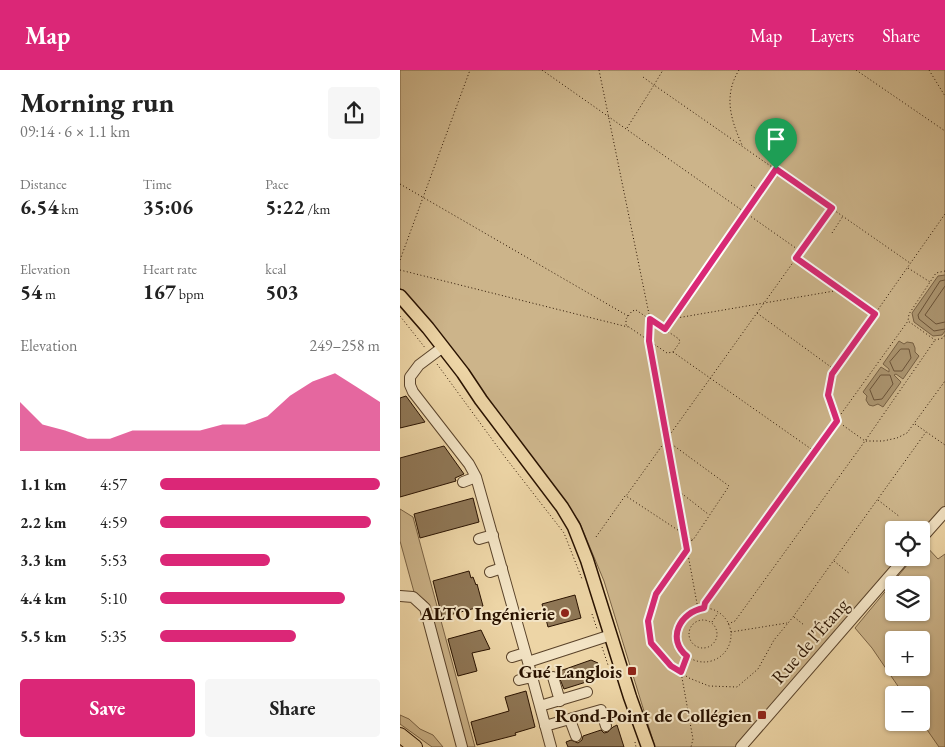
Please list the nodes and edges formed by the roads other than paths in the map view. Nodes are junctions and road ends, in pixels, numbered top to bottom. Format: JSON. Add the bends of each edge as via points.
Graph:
{"nodes":[{"id":1,"x":400,"y":296,"type":"edge"},
{"id":2,"x":406,"y":313,"type":"edge"},
{"id":3,"x":435,"y":353,"type":"junction"},
{"id":4,"x":405,"y":378,"type":"edge"},
{"id":5,"x":481,"y":400,"type":"junction"},
{"id":6,"x":476,"y":477,"type":"junction"},
{"id":7,"x":463,"y":482,"type":"dead end"},
{"id":8,"x":945,"y":512,"type":"edge"},
{"id":9,"x":930,"y":529,"type":"edge"},
{"id":10,"x":493,"y":535,"type":"junction"},
{"id":11,"x":479,"y":539,"type":"dead end"},
{"id":12,"x":898,"y":566,"type":"edge"},
{"id":13,"x":502,"y":568,"type":"junction"},
{"id":14,"x":490,"y":572,"type":"dead end"},
{"id":15,"x":400,"y":596,"type":"edge"},
{"id":16,"x":605,"y":637,"type":"junction"},
{"id":17,"x":512,"y":657,"type":"dead end"},
{"id":18,"x":527,"y":658,"type":"junction"},
{"id":19,"x":532,"y":677,"type":"junction"},
{"id":20,"x":553,"y":678,"type":"dead end"},
{"id":21,"x":519,"y":680,"type":"dead end"},
{"id":22,"x":587,"y":692,"type":"dead end"},
{"id":23,"x":560,"y":700,"type":"junction"},
{"id":24,"x":540,"y":706,"type":"junction"},
{"id":25,"x":570,"y":720,"type":"junction"},
{"id":26,"x":545,"y":726,"type":"junction"},
{"id":27,"x":606,"y":726,"type":"dead end"},
{"id":28,"x":400,"y":735,"type":"edge"},
{"id":29,"x":576,"y":736,"type":"dead end"},
{"id":30,"x":415,"y":747,"type":"edge"},
{"id":31,"x":462,"y":747,"type":"edge"},
{"id":32,"x":551,"y":747,"type":"edge"},
{"id":33,"x":648,"y":747,"type":"edge"},
{"id":34,"x":741,"y":747,"type":"edge"}],
"edges":[{"from":1,"to":2,"type":"main road"},
{"from":2,"to":3,"type":"main road"},
{"from":2,"to":5,"type":"main road","via":[[438,340]]},
{"from":3,"to":4,"type":"street"},
{"from":3,"to":5,"type":"main road"},
{"from":4,"to":6,"type":"street"},
{"from":5,"to":16,"type":"main road","via":[[574,527],[588,560]]},
{"from":6,"to":7,"type":"street"},
{"from":6,"to":10,"type":"street"},
{"from":8,"to":9,"type":"street"},
{"from":10,"to":11,"type":"street"},
{"from":10,"to":13,"type":"street"},
{"from":12,"to":34,"type":"street","name":"Rue de l'Étang"},
{"from":13,"to":14,"type":"street"},
{"from":13,"to":18,"type":"street"},
{"from":15,"to":31,"type":"street","via":[[413,597],[425,608]]},
{"from":16,"to":18,"type":"street"},
{"from":16,"to":33,"type":"main road"},
{"from":17,"to":18,"type":"street"},
{"from":18,"to":19,"type":"street"},
{"from":19,"to":21,"type":"street"},
{"from":19,"to":24,"type":"street"},
{"from":20,"to":23,"type":"street"},
{"from":22,"to":23,"type":"street"},
{"from":23,"to":24,"type":"street"},
{"from":24,"to":26,"type":"street"},
{"from":25,"to":26,"type":"street"},
{"from":25,"to":27,"type":"street","via":[[601,710]]},
{"from":25,"to":29,"type":"street"},
{"from":26,"to":32,"type":"street"},
{"from":28,"to":30,"type":"highway"}]}
